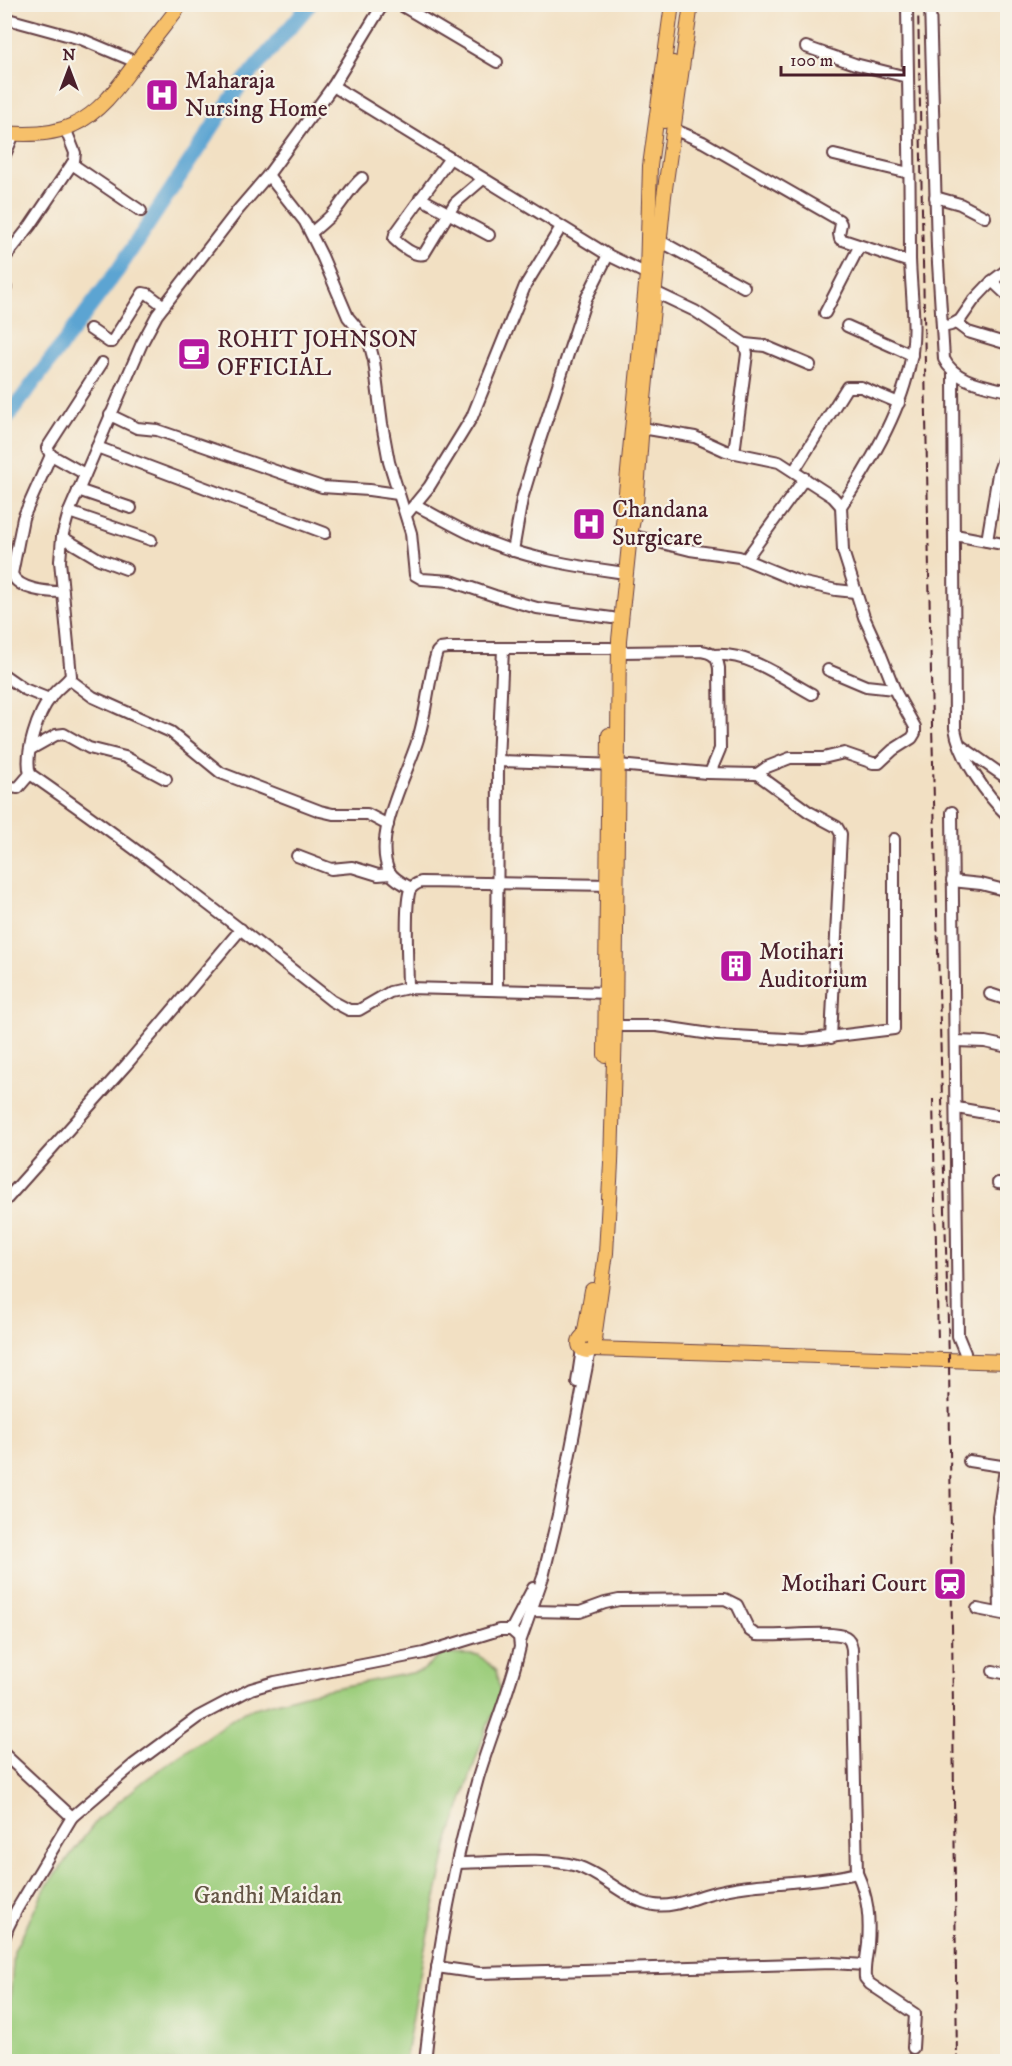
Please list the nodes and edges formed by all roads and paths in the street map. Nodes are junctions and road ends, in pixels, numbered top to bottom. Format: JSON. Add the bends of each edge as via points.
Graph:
{"nodes":[{"id":1,"x":181,"y":4,"type":"edge"},
{"id":2,"x":383,"y":4,"type":"edge"},
{"id":3,"x":399,"y":4,"type":"edge"},
{"id":4,"x":672,"y":4,"type":"edge"},
{"id":5,"x":682,"y":4,"type":"edge"},
{"id":6,"x":691,"y":4,"type":"edge"},
{"id":7,"x":907,"y":4,"type":"edge"},
{"id":8,"x":930,"y":4,"type":"edge"},
{"id":9,"x":4,"y":18,"type":"edge"},
{"id":10,"x":806,"y":47,"type":"dead end"},
{"id":11,"x":136,"y":62,"type":"junction"},
{"id":12,"x":497,"y":62,"type":"dead end"},
{"id":13,"x":907,"y":77,"type":"junction"},
{"id":14,"x":333,"y":86,"type":"junction"},
{"id":15,"x":65,"y":128,"type":"junction"},
{"id":16,"x":673,"y":129,"type":"junction"},
{"id":17,"x":9,"y":133,"type":"edge"},
{"id":18,"x":834,"y":155,"type":"dead end"},
{"id":19,"x":4,"y":158,"type":"edge"},
{"id":20,"x":450,"y":158,"type":"junction"},
{"id":21,"x":72,"y":164,"type":"junction"},
{"id":22,"x":909,"y":173,"type":"junction"},
{"id":23,"x":268,"y":175,"type":"junction"},
{"id":24,"x":362,"y":178,"type":"dead end"},
{"id":25,"x":483,"y":179,"type":"junction"},
{"id":26,"x":657,"y":195,"type":"junction"},
{"id":27,"x":935,"y":197,"type":"junction"},
{"id":28,"x":420,"y":198,"type":"junction"},
{"id":29,"x":141,"y":211,"type":"dead end"},
{"id":30,"x":448,"y":213,"type":"junction"},
{"id":31,"x":985,"y":217,"type":"dead end"},
{"id":32,"x":561,"y":227,"type":"junction"},
{"id":33,"x":311,"y":233,"type":"junction"},
{"id":34,"x":489,"y":235,"type":"dead end"},
{"id":35,"x":660,"y":241,"type":"junction"},
{"id":36,"x":859,"y":247,"type":"junction"},
{"id":37,"x":608,"y":255,"type":"junction"},
{"id":38,"x":4,"y":259,"type":"edge"},
{"id":39,"x":910,"y":262,"type":"junction"},
{"id":40,"x":1008,"y":269,"type":"edge"},
{"id":41,"x":647,"y":274,"type":"junction"},
{"id":42,"x":992,"y":281,"type":"junction"},
{"id":43,"x":744,"y":287,"type":"dead end"},
{"id":44,"x":655,"y":292,"type":"junction"},
{"id":45,"x":1008,"y":296,"type":"edge"},
{"id":46,"x":164,"y":306,"type":"junction"},
{"id":47,"x":825,"y":313,"type":"dead end"},
{"id":48,"x":956,"y":323,"type":"junction"},
{"id":49,"x":847,"y":326,"type":"dead end"},
{"id":50,"x":942,"y":327,"type":"junction"},
{"id":51,"x":90,"y":329,"type":"dead end"},
{"id":52,"x":745,"y":344,"type":"junction"},
{"id":53,"x":1008,"y":344,"type":"edge"},
{"id":54,"x":912,"y":355,"type":"junction"},
{"id":55,"x":102,"y":363,"type":"dead end"},
{"id":56,"x":810,"y":365,"type":"dead end"},
{"id":57,"x":953,"y":373,"type":"junction"},
{"id":58,"x":1008,"y":391,"type":"edge"},
{"id":59,"x":899,"y":403,"type":"junction"},
{"id":60,"x":110,"y":415,"type":"junction"},
{"id":61,"x":642,"y":428,"type":"junction"},
{"id":62,"x":1008,"y":445,"type":"edge"},
{"id":63,"x":97,"y":447,"type":"junction"},
{"id":64,"x":734,"y":453,"type":"junction"},
{"id":65,"x":51,"y":455,"type":"junction"},
{"id":66,"x":795,"y":471,"type":"junction"},
{"id":67,"x":85,"y":474,"type":"junction"},
{"id":68,"x":805,"y":478,"type":"junction"},
{"id":69,"x":78,"y":490,"type":"junction"},
{"id":70,"x":398,"y":494,"type":"junction"},
{"id":71,"x":416,"y":505,"type":"junction"},
{"id":72,"x":841,"y":506,"type":"junction"},
{"id":73,"x":131,"y":508,"type":"dead end"},
{"id":74,"x":69,"y":512,"type":"junction"},
{"id":75,"x":406,"y":515,"type":"junction"},
{"id":76,"x":325,"y":533,"type":"dead end"},
{"id":77,"x":630,"y":535,"type":"junction"},
{"id":78,"x":955,"y":535,"type":"junction"},
{"id":79,"x":62,"y":537,"type":"junction"},
{"id":80,"x":151,"y":540,"type":"dead end"},
{"id":81,"x":987,"y":541,"type":"junction"},
{"id":82,"x":1008,"y":545,"type":"edge"},
{"id":83,"x":513,"y":551,"type":"junction"},
{"id":84,"x":746,"y":559,"type":"junction"},
{"id":85,"x":126,"y":569,"type":"dead end"},
{"id":86,"x":618,"y":572,"type":"junction"},
{"id":87,"x":63,"y":592,"type":"junction"},
{"id":88,"x":855,"y":592,"type":"junction"},
{"id":89,"x":612,"y":618,"type":"junction"},
{"id":90,"x":503,"y":649,"type":"junction"},
{"id":91,"x":615,"y":650,"type":"junction"},
{"id":92,"x":714,"y":655,"type":"junction"},
{"id":93,"x":828,"y":670,"type":"dead end"},
{"id":94,"x":4,"y":675,"type":"edge"},
{"id":95,"x":69,"y":679,"type":"junction"},
{"id":96,"x":894,"y":688,"type":"junction"},
{"id":97,"x":812,"y":694,"type":"dead end"},
{"id":98,"x":49,"y":699,"type":"junction"},
{"id":99,"x":958,"y":744,"type":"junction"},
{"id":100,"x":31,"y":748,"type":"junction"},
{"id":101,"x":498,"y":762,"type":"junction"},
{"id":102,"x":613,"y":765,"type":"junction"},
{"id":103,"x":710,"y":773,"type":"junction"},
{"id":104,"x":30,"y":774,"type":"junction"},
{"id":105,"x":757,"y":774,"type":"junction"},
{"id":106,"x":1008,"y":778,"type":"edge"},
{"id":107,"x":166,"y":779,"type":"dead end"},
{"id":108,"x":4,"y":786,"type":"edge"},
{"id":109,"x":952,"y":812,"type":"dead end"},
{"id":110,"x":1008,"y":816,"type":"edge"},
{"id":111,"x":388,"y":825,"type":"junction"},
{"id":112,"x":894,"y":838,"type":"dead end"},
{"id":113,"x":297,"y":856,"type":"dead end"},
{"id":114,"x":391,"y":874,"type":"junction"},
{"id":115,"x":952,"y":881,"type":"junction"},
{"id":116,"x":498,"y":882,"type":"junction"},
{"id":117,"x":611,"y":884,"type":"junction"},
{"id":118,"x":411,"y":888,"type":"junction"},
{"id":119,"x":1008,"y":891,"type":"edge"},
{"id":120,"x":241,"y":928,"type":"junction"},
{"id":121,"x":408,"y":988,"type":"junction"},
{"id":122,"x":497,"y":990,"type":"junction"},
{"id":123,"x":610,"y":993,"type":"junction"},
{"id":124,"x":990,"y":994,"type":"dead end"},
{"id":125,"x":1008,"y":1000,"type":"edge"},
{"id":126,"x":615,"y":1026,"type":"junction"},
{"id":127,"x":831,"y":1038,"type":"junction"},
{"id":128,"x":955,"y":1041,"type":"junction"},
{"id":129,"x":1008,"y":1047,"type":"edge"},
{"id":130,"x":957,"y":1108,"type":"junction"},
{"id":131,"x":1008,"y":1117,"type":"edge"},
{"id":132,"x":4,"y":1202,"type":"edge"},
{"id":133,"x":590,"y":1344,"type":"junction"},
{"id":134,"x":965,"y":1353,"type":"junction"},
{"id":135,"x":1008,"y":1354,"type":"edge"},
{"id":136,"x":1008,"y":1362,"type":"edge"},
{"id":137,"x":969,"y":1461,"type":"dead end"},
{"id":138,"x":977,"y":1609,"type":"dead end"},
{"id":139,"x":531,"y":1611,"type":"junction"},
{"id":140,"x":1004,"y":1614,"type":"edge"},
{"id":141,"x":511,"y":1630,"type":"junction"},
{"id":142,"x":520,"y":1642,"type":"junction"},
{"id":143,"x":993,"y":1671,"type":"dead end"},
{"id":144,"x":1008,"y":1674,"type":"edge"},
{"id":145,"x":4,"y":1754,"type":"edge"},
{"id":146,"x":72,"y":1817,"type":"junction"},
{"id":147,"x":458,"y":1863,"type":"junction"},
{"id":148,"x":857,"y":1873,"type":"junction"},
{"id":149,"x":4,"y":1939,"type":"edge"},
{"id":150,"x":865,"y":1965,"type":"junction"},
{"id":151,"x":437,"y":1967,"type":"junction"},
{"id":152,"x":913,"y":2048,"type":"dead end"},
{"id":153,"x":425,"y":2061,"type":"edge"}],
"edges":[{"from":1,"to":11,"type":"main road"},
{"from":2,"to":14,"type":"street"},
{"from":3,"to":12,"type":"street"},
{"from":4,"to":26,"type":"main road","via":[[654,127]]},
{"from":5,"to":26,"type":"main road"},
{"from":6,"to":16,"type":"main road"},
{"from":7,"to":13,"type":"street"},
{"from":8,"to":27,"type":"street"},
{"from":9,"to":11,"type":"street","via":[[81,39]]},
{"from":10,"to":13,"type":"street"},
{"from":11,"to":15,"type":"main road","via":[[94,112]]},
{"from":13,"to":22,"type":"street"},
{"from":14,"to":20,"type":"street"},
{"from":14,"to":23,"type":"street"},
{"from":15,"to":17,"type":"main road"},
{"from":15,"to":21,"type":"street","via":[[75,153]]},
{"from":16,"to":26,"type":"main road"},
{"from":16,"to":36,"type":"street","via":[[703,142],[839,220],[840,239]]},
{"from":17,"to":19,"type":"street"},
{"from":18,"to":22,"type":"street"},
{"from":20,"to":25,"type":"street"},
{"from":20,"to":28,"type":"street"},
{"from":21,"to":29,"type":"street"},
{"from":21,"to":38,"type":"street"},
{"from":22,"to":39,"type":"street"},
{"from":23,"to":33,"type":"street"},
{"from":23,"to":46,"type":"street"},
{"from":24,"to":33,"type":"street"},
{"from":25,"to":30,"type":"street"},
{"from":25,"to":32,"type":"street"},
{"from":26,"to":35,"type":"main road"},
{"from":26,"to":41,"type":"main road"},
{"from":27,"to":31,"type":"street"},
{"from":27,"to":50,"type":"street"},
{"from":28,"to":30,"type":"street"},
{"from":28,"to":30,"type":"street","via":[[394,237],[417,255],[424,254]]},
{"from":30,"to":34,"type":"street"},
{"from":32,"to":37,"type":"street"},
{"from":32,"to":71,"type":"street","via":[[525,286],[472,417]]},
{"from":33,"to":70,"type":"street","via":[[348,317],[369,342]]},
{"from":35,"to":43,"type":"street"},
{"from":35,"to":44,"type":"main road"},
{"from":36,"to":39,"type":"street"},
{"from":36,"to":47,"type":"street"},
{"from":37,"to":41,"type":"street"},
{"from":37,"to":83,"type":"street","via":[[586,299],[537,449],[522,499]]},
{"from":39,"to":54,"type":"street"},
{"from":40,"to":42,"type":"street"},
{"from":41,"to":86,"type":"main road"},
{"from":42,"to":45,"type":"street"},
{"from":42,"to":48,"type":"street"},
{"from":44,"to":52,"type":"street","via":[[695,311]]},
{"from":44,"to":61,"type":"main road"},
{"from":46,"to":51,"type":"street","via":[[142,293],[112,342]]},
{"from":46,"to":60,"type":"street","via":[[142,343]]},
{"from":48,"to":50,"type":"street"},
{"from":48,"to":53,"type":"street","via":[[968,332]]},
{"from":49,"to":54,"type":"street"},
{"from":50,"to":57,"type":"street","via":[[944,359]]},
{"from":52,"to":56,"type":"street","via":[[765,346]]},
{"from":52,"to":64,"type":"street"},
{"from":54,"to":59,"type":"street"},
{"from":55,"to":65,"type":"street","via":[[48,445]]},
{"from":57,"to":58,"type":"street"},
{"from":57,"to":78,"type":"street"},
{"from":59,"to":66,"type":"street","via":[[861,387],[847,387]]},
{"from":59,"to":72,"type":"street"},
{"from":60,"to":63,"type":"street"},
{"from":60,"to":70,"type":"street","via":[[137,428],[153,429],[322,488]]},
{"from":61,"to":64,"type":"street","via":[[695,437]]},
{"from":61,"to":77,"type":"main road"},
{"from":62,"to":81,"type":"street","via":[[998,474]]},
{"from":63,"to":67,"type":"street"},
{"from":63,"to":76,"type":"street"},
{"from":64,"to":66,"type":"street","via":[[779,462]]},
{"from":65,"to":67,"type":"street"},
{"from":65,"to":87,"type":"street","via":[[23,518],[12,574],[20,584]]},
{"from":66,"to":68,"type":"street"},
{"from":67,"to":69,"type":"street"},
{"from":68,"to":72,"type":"street"},
{"from":68,"to":84,"type":"street"},
{"from":69,"to":73,"type":"street"},
{"from":69,"to":74,"type":"street"},
{"from":70,"to":75,"type":"street"},
{"from":71,"to":75,"type":"street"},
{"from":71,"to":83,"type":"street"},
{"from":72,"to":88,"type":"street","via":[[843,551]]},
{"from":74,"to":79,"type":"street"},
{"from":74,"to":80,"type":"street"},
{"from":75,"to":89,"type":"street","via":[[418,578],[451,581],[537,608]]},
{"from":77,"to":84,"type":"street"},
{"from":77,"to":91,"type":"main road"},
{"from":78,"to":81,"type":"street"},
{"from":78,"to":99,"type":"street","via":[[953,664]]},
{"from":79,"to":85,"type":"street","via":[[99,559]]},
{"from":79,"to":87,"type":"street"},
{"from":81,"to":82,"type":"street"},
{"from":83,"to":86,"type":"street"},
{"from":84,"to":88,"type":"street","via":[[801,582]]},
{"from":86,"to":89,"type":"main road"},
{"from":87,"to":95,"type":"street"},
{"from":88,"to":96,"type":"street"},
{"from":89,"to":91,"type":"main road"},
{"from":90,"to":91,"type":"street"},
{"from":90,"to":101,"type":"street"},
{"from":90,"to":111,"type":"street","via":[[448,648],[437,652],[418,740]]},
{"from":91,"to":92,"type":"street","via":[[701,651]]},
{"from":91,"to":102,"type":"main road"},
{"from":92,"to":97,"type":"street","via":[[731,654],[746,659]]},
{"from":92,"to":103,"type":"street","via":[[719,668],[721,734],[719,756]]},
{"from":93,"to":96,"type":"street","via":[[866,686]]},
{"from":94,"to":98,"type":"street"},
{"from":95,"to":98,"type":"street"},
{"from":95,"to":111,"type":"street","via":[[93,697],[171,732],[221,773],[320,811],[367,814]]},
{"from":96,"to":105,"type":"street","via":[[914,723],[915,733],[879,763],[844,753],[824,758],[790,758]]},
{"from":98,"to":100,"type":"street","via":[[39,716]]},
{"from":99,"to":106,"type":"street"},
{"from":99,"to":110,"type":"street","via":[[981,784]]},
{"from":100,"to":104,"type":"street"},
{"from":100,"to":107,"type":"street","via":[[64,734],[89,748],[125,757]]},
{"from":101,"to":102,"type":"street"},
{"from":101,"to":116,"type":"street"},
{"from":102,"to":103,"type":"street"},
{"from":102,"to":117,"type":"main road"},
{"from":103,"to":105,"type":"street"},
{"from":104,"to":108,"type":"street","via":[[18,788]]},
{"from":104,"to":120,"type":"street"},
{"from":105,"to":127,"type":"street","via":[[840,831]]},
{"from":109,"to":115,"type":"street"},
{"from":111,"to":114,"type":"street","via":[[385,850]]},
{"from":112,"to":127,"type":"street","via":[[895,1025],[892,1030]]},
{"from":113,"to":114,"type":"street","via":[[331,869],[352,867],[378,875]]},
{"from":114,"to":118,"type":"street"},
{"from":115,"to":119,"type":"street"},
{"from":115,"to":128,"type":"street"},
{"from":116,"to":117,"type":"street"},
{"from":116,"to":118,"type":"street","via":[[421,882]]},
{"from":116,"to":122,"type":"street"},
{"from":117,"to":123,"type":"main road"},
{"from":118,"to":121,"type":"street"},
{"from":120,"to":121,"type":"street","via":[[348,1010],[359,1010],[390,992]]},
{"from":120,"to":132,"type":"street","via":[[128,1064]]},
{"from":121,"to":122,"type":"street"},
{"from":122,"to":123,"type":"street"},
{"from":123,"to":126,"type":"main road"},
{"from":123,"to":133,"type":"main road","via":[[603,1174]]},
{"from":124,"to":125,"type":"street"},
{"from":126,"to":127,"type":"street","via":[[657,1026],[773,1040]]},
{"from":126,"to":133,"type":"main road","via":[[606,1253]]},
{"from":128,"to":129,"type":"street"},
{"from":128,"to":130,"type":"street"},
{"from":130,"to":131,"type":"street"},
{"from":130,"to":134,"type":"street","via":[[958,1336]]},
{"from":133,"to":134,"type":"main road"},
{"from":133,"to":136,"type":"main road","via":[[761,1356]]},
{"from":133,"to":139,"type":"street","via":[[558,1515]]},
{"from":133,"to":141,"type":"street","via":[[534,1585]]},
{"from":134,"to":135,"type":"main road"},
{"from":137,"to":140,"type":"street","via":[[1005,1469],[998,1516]]},
{"from":138,"to":140,"type":"street"},
{"from":139,"to":142,"type":"street"},
{"from":139,"to":148,"type":"street","via":[[580,1612],[619,1600],[725,1599],[737,1605],[748,1630],[756,1635],[846,1636],[852,1649]]},
{"from":141,"to":142,"type":"street"},
{"from":141,"to":146,"type":"street","via":[[499,1630],[424,1653],[250,1689],[160,1744]]},
{"from":142,"to":147,"type":"street","via":[[479,1776]]},
{"from":143,"to":144,"type":"street"},
{"from":145,"to":146,"type":"street"},
{"from":146,"to":149,"type":"street","via":[[17,1909]]},
{"from":147,"to":148,"type":"street","via":[[535,1861],[575,1866],[597,1874],[630,1896],[657,1905],[683,1903],[742,1887]]},
{"from":147,"to":151,"type":"street"},
{"from":148,"to":150,"type":"street","via":[[867,1905]]},
{"from":150,"to":151,"type":"street","via":[[480,1973]]},
{"from":150,"to":152,"type":"street","via":[[867,1981],[915,2014]]},
{"from":151,"to":153,"type":"street"}]}
